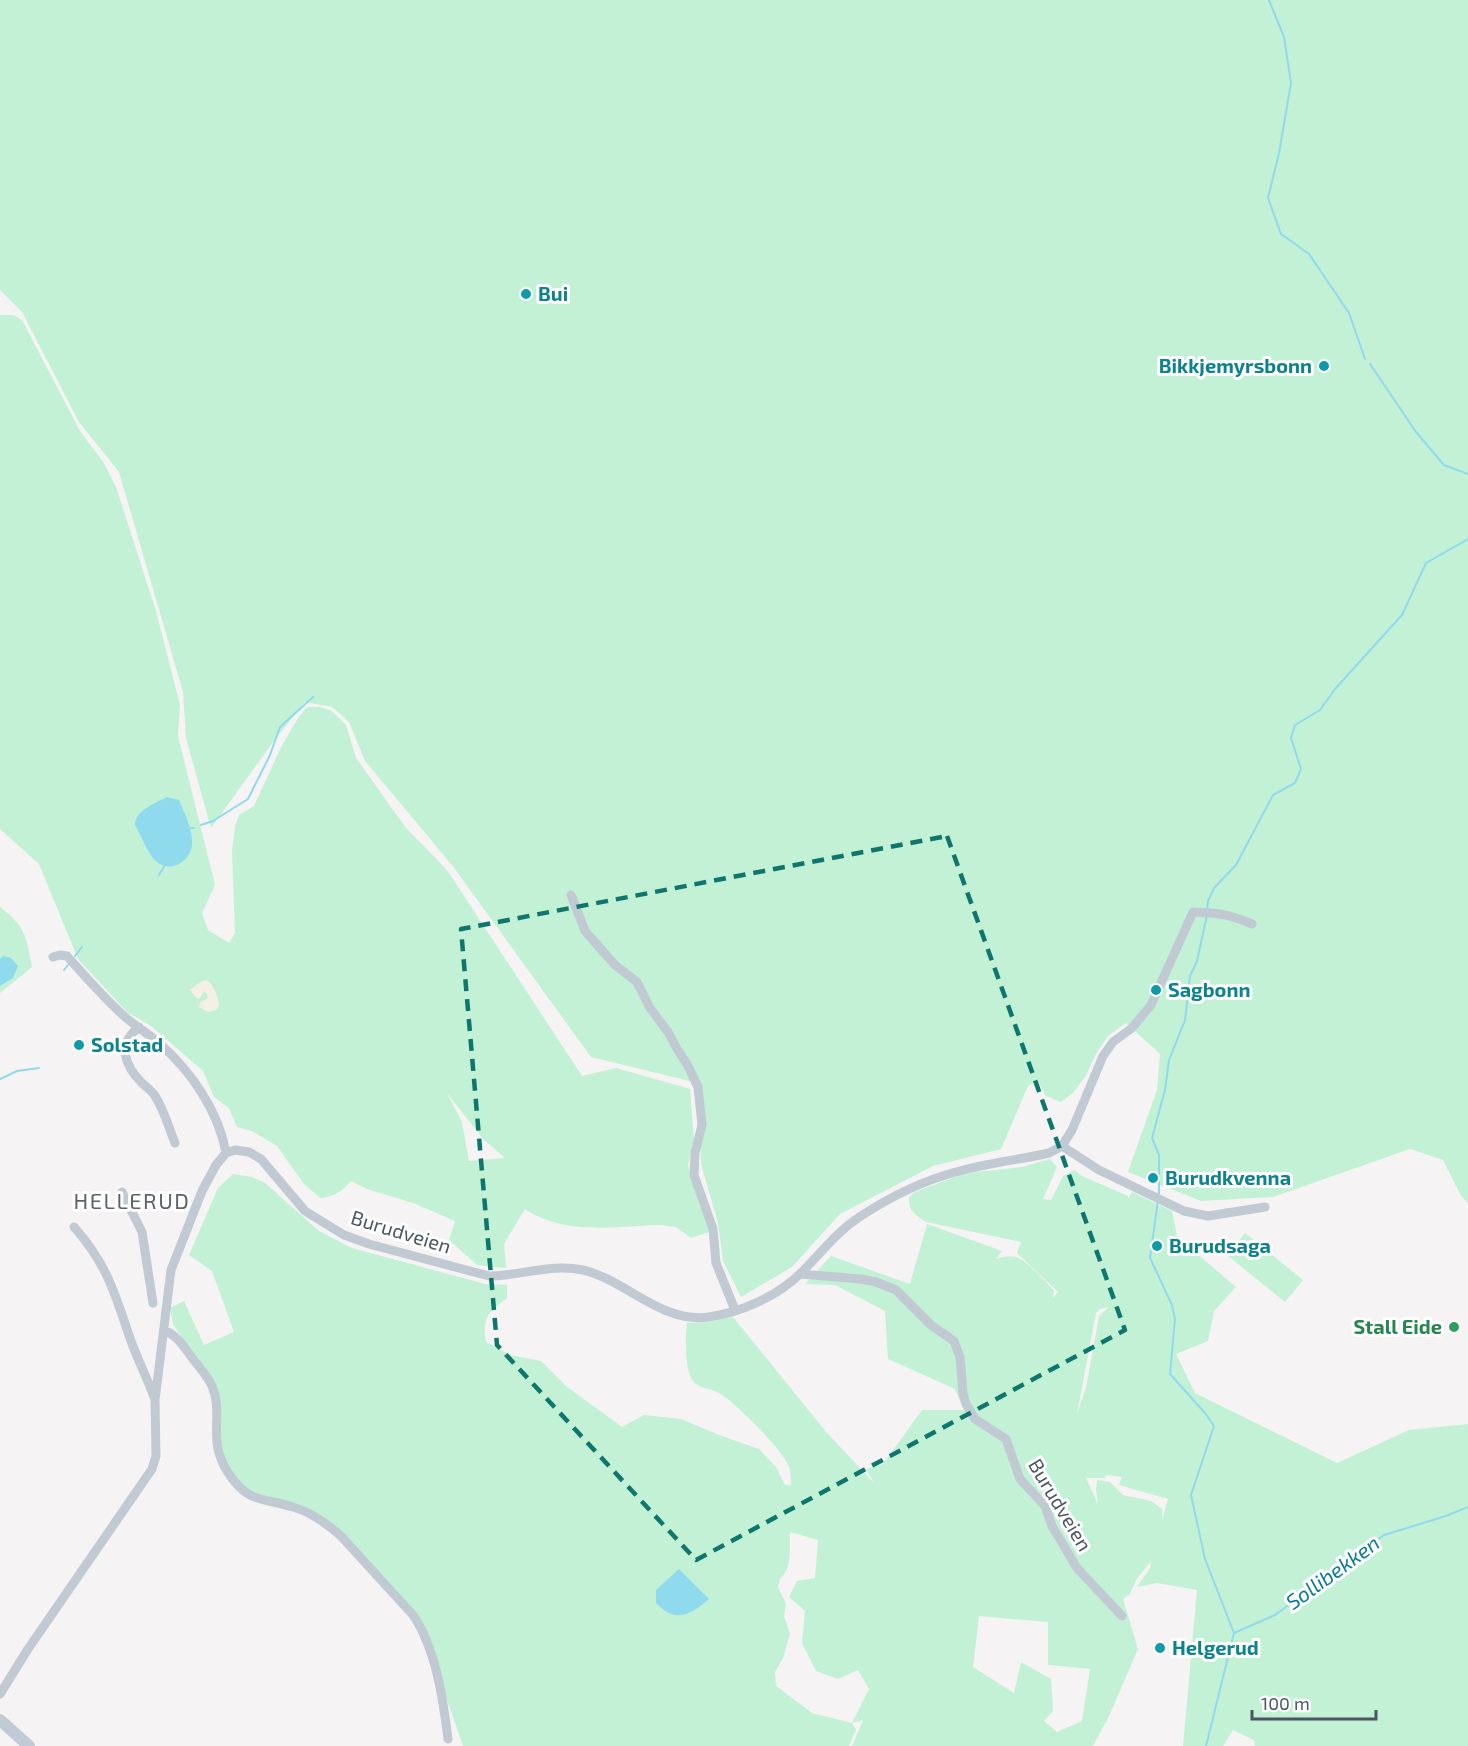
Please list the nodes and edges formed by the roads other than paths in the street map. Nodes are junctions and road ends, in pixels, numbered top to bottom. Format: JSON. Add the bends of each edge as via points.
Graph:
{"nodes":[{"id":1,"x":571,"y":895,"type":"dead end"},
{"id":2,"x":1252,"y":924,"type":"dead end"},
{"id":3,"x":53,"y":957,"type":"dead end"},
{"id":4,"x":139,"y":1027,"type":"junction"},
{"id":5,"x":175,"y":1143,"type":"dead end"},
{"id":6,"x":1062,"y":1146,"type":"junction"},
{"id":7,"x":226,"y":1153,"type":"junction"},
{"id":8,"x":122,"y":1192,"type":"dead end"},
{"id":9,"x":1265,"y":1207,"type":"dead end"},
{"id":10,"x":74,"y":1227,"type":"dead end"},
{"id":11,"x":800,"y":1274,"type":"junction"},
{"id":12,"x":153,"y":1303,"type":"dead end"},
{"id":13,"x":735,"y":1310,"type":"junction"},
{"id":14,"x":164,"y":1330,"type":"junction"},
{"id":15,"x":155,"y":1400,"type":"junction"},
{"id":16,"x":1122,"y":1616,"type":"dead end"},
{"id":17,"x":0,"y":1694,"type":"edge"},
{"id":18,"x":0,"y":1720,"type":"edge"},
{"id":19,"x":448,"y":1739,"type":"dead end"},
{"id":20,"x":29,"y":1746,"type":"edge"}],
"edges":[{"from":1,"to":13,"type":"street","via":[[585,931],[615,965],[637,982],[698,1087],[702,1125],[694,1175],[713,1229],[716,1263]]},
{"from":2,"to":6,"type":"street","via":[[1232,916],[1201,912],[1151,1005],[1103,1056]]},
{"from":3,"to":4,"type":"street","via":[[67,956],[125,1018]]},
{"from":4,"to":5,"type":"street","via":[[127,1039],[125,1054],[129,1067],[154,1094]]},
{"from":4,"to":7,"type":"street","via":[[188,1074],[214,1118]]},
{"from":6,"to":9,"type":"street","via":[[1099,1170],[1184,1211],[1208,1216]]},
{"from":6,"to":11,"type":"street","name":"Burudveien","via":[[1049,1153],[956,1171],[923,1182],[881,1203],[838,1232]]},
{"from":7,"to":13,"type":"street","name":"Burudveien","via":[[249,1152],[261,1159],[305,1211],[344,1235],[369,1244],[489,1276],[570,1267],[601,1276],[683,1316],[710,1317]]},
{"from":7,"to":14,"type":"street","via":[[202,1191],[171,1270]]},
{"from":8,"to":12,"type":"street","via":[[142,1232]]},
{"from":10,"to":15,"type":"street","via":[[96,1255],[112,1285]]},
{"from":11,"to":13,"type":"street","name":"Burudveien","via":[[768,1298]]},
{"from":11,"to":16,"type":"street","name":"Burudveien","via":[[861,1279],[896,1290],[931,1325],[954,1341],[960,1357],[963,1393],[975,1419],[1006,1439],[1020,1479],[1045,1506],[1077,1568]]},
{"from":14,"to":15,"type":"street"},
{"from":14,"to":19,"type":"street","via":[[180,1342],[211,1385],[217,1446],[239,1486],[255,1498],[295,1507],[329,1526],[421,1626],[440,1685]]},
{"from":15,"to":17,"type":"street","via":[[157,1442],[152,1468]]},
{"from":18,"to":20,"type":"street"}]}
